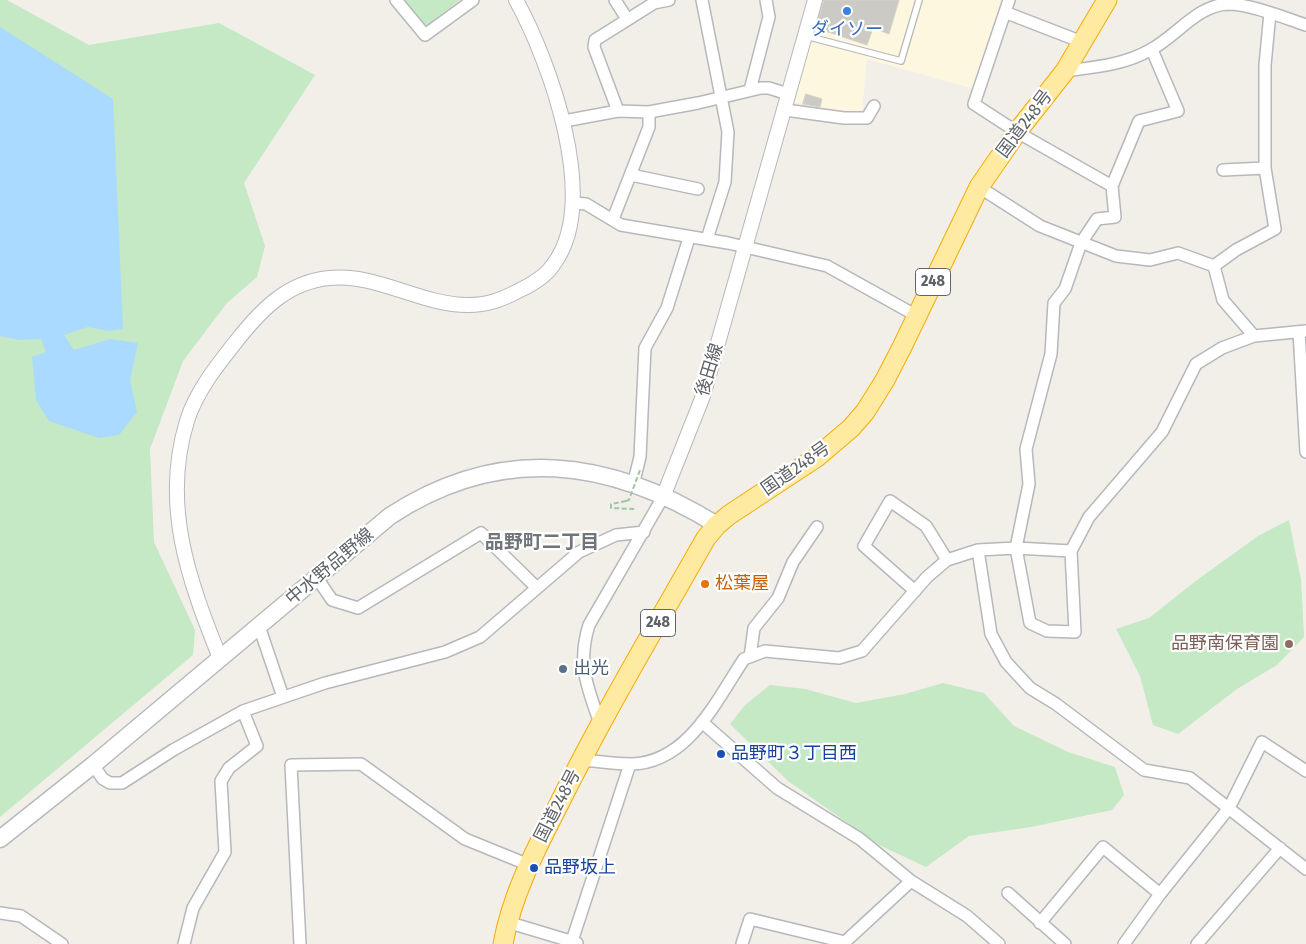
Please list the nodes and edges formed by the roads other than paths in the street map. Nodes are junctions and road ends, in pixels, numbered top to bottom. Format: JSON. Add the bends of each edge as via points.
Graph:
{"nodes":[{"id":1,"x":396,"y":0,"type":"edge"},
{"id":2,"x":473,"y":0,"type":"edge"},
{"id":3,"x":516,"y":0,"type":"edge"},
{"id":4,"x":615,"y":0,"type":"edge"},
{"id":5,"x":662,"y":0,"type":"edge"},
{"id":6,"x":668,"y":0,"type":"edge"},
{"id":7,"x":702,"y":0,"type":"edge"},
{"id":8,"x":766,"y":0,"type":"edge"},
{"id":9,"x":816,"y":0,"type":"edge"},
{"id":10,"x":919,"y":0,"type":"edge"},
{"id":11,"x":1009,"y":0,"type":"edge"},
{"id":12,"x":1107,"y":0,"type":"edge"},
{"id":13,"x":1007,"y":13,"type":"junction"},
{"id":14,"x":1270,"y":13,"type":"junction"},
{"id":15,"x":627,"y":18,"type":"junction"},
{"id":16,"x":1306,"y":25,"type":"edge"},
{"id":17,"x":806,"y":36,"type":"junction"},
{"id":18,"x":1082,"y":42,"type":"junction"},
{"id":19,"x":1152,"y":50,"type":"junction"},
{"id":20,"x":1065,"y":71,"type":"junction"},
{"id":21,"x":750,"y":90,"type":"junction"},
{"id":22,"x":788,"y":94,"type":"junction"},
{"id":23,"x":722,"y":96,"type":"junction"},
{"id":24,"x":874,"y":106,"type":"dead end"},
{"id":25,"x":785,"y":110,"type":"junction"},
{"id":26,"x":618,"y":111,"type":"junction"},
{"id":27,"x":648,"y":112,"type":"junction"},
{"id":28,"x":564,"y":121,"type":"junction"},
{"id":29,"x":1017,"y":132,"type":"junction"},
{"id":30,"x":1265,"y":168,"type":"junction"},
{"id":31,"x":1222,"y":170,"type":"dead end"},
{"id":32,"x":631,"y":174,"type":"junction"},
{"id":33,"x":1112,"y":186,"type":"junction"},
{"id":34,"x":979,"y":187,"type":"junction"},
{"id":35,"x":698,"y":189,"type":"dead end"},
{"id":36,"x":573,"y":203,"type":"junction"},
{"id":37,"x":613,"y":219,"type":"junction"},
{"id":38,"x":689,"y":238,"type":"junction"},
{"id":39,"x":706,"y":239,"type":"junction"},
{"id":40,"x":1081,"y":243,"type":"junction"},
{"id":41,"x":745,"y":247,"type":"junction"},
{"id":42,"x":1214,"y":266,"type":"junction"},
{"id":43,"x":917,"y":316,"type":"junction"},
{"id":44,"x":1302,"y":332,"type":"edge"},
{"id":45,"x":1254,"y":336,"type":"junction"},
{"id":46,"x":1306,"y":452,"type":"edge"},
{"id":47,"x":636,"y":477,"type":"junction"},
{"id":48,"x":662,"y":497,"type":"junction"},
{"id":49,"x":717,"y":525,"type":"junction"},
{"id":50,"x":817,"y":527,"type":"dead end"},
{"id":51,"x":644,"y":532,"type":"junction"},
{"id":52,"x":1016,"y":548,"type":"junction"},
{"id":53,"x":978,"y":550,"type":"junction"},
{"id":54,"x":1070,"y":551,"type":"junction"},
{"id":55,"x":947,"y":560,"type":"junction"},
{"id":56,"x":317,"y":578,"type":"junction"},
{"id":57,"x":536,"y":587,"type":"junction"},
{"id":58,"x":915,"y":591,"type":"junction"},
{"id":59,"x":259,"y":626,"type":"junction"},
{"id":60,"x":750,"y":657,"type":"junction"},
{"id":61,"x":220,"y":658,"type":"junction"},
{"id":62,"x":283,"y":697,"type":"junction"},
{"id":63,"x":243,"y":711,"type":"junction"},
{"id":64,"x":702,"y":722,"type":"junction"},
{"id":65,"x":600,"y":723,"type":"junction"},
{"id":66,"x":581,"y":760,"type":"junction"},
{"id":67,"x":93,"y":764,"type":"junction"},
{"id":68,"x":630,"y":764,"type":"junction"},
{"id":69,"x":1306,"y":771,"type":"edge"},
{"id":70,"x":1229,"y":808,"type":"junction"},
{"id":71,"x":0,"y":839,"type":"edge"},
{"id":72,"x":1280,"y":848,"type":"junction"},
{"id":73,"x":528,"y":864,"type":"junction"},
{"id":74,"x":1306,"y":869,"type":"edge"},
{"id":75,"x":911,"y":881,"type":"junction"},
{"id":76,"x":1008,"y":894,"type":"dead end"},
{"id":77,"x":1160,"y":894,"type":"junction"},
{"id":78,"x":0,"y":913,"type":"edge"},
{"id":79,"x":507,"y":922,"type":"junction"},
{"id":80,"x":1040,"y":923,"type":"junction"},
{"id":81,"x":574,"y":943,"type":"edge"},
{"id":82,"x":62,"y":944,"type":"edge"},
{"id":83,"x":184,"y":944,"type":"edge"},
{"id":84,"x":300,"y":944,"type":"edge"},
{"id":85,"x":503,"y":944,"type":"edge"},
{"id":86,"x":742,"y":944,"type":"edge"},
{"id":87,"x":1000,"y":944,"type":"edge"},
{"id":88,"x":1065,"y":944,"type":"edge"},
{"id":89,"x":1124,"y":944,"type":"edge"},
{"id":90,"x":1197,"y":944,"type":"edge"}],
"edges":[{"from":1,"to":2,"type":"street","via":[[426,35]]},
{"from":3,"to":28,"type":"street"},
{"from":4,"to":15,"type":"street"},
{"from":5,"to":6,"type":"street"},
{"from":5,"to":15,"type":"street"},
{"from":7,"to":23,"type":"street"},
{"from":8,"to":21,"type":"street","via":[[769,17]]},
{"from":9,"to":17,"type":"street","name":"後田線"},
{"from":10,"to":17,"type":"lane","via":[[901,61]]},
{"from":11,"to":13,"type":"street"},
{"from":12,"to":18,"type":"highway","name":"国道248号","number":"248"},
{"from":13,"to":18,"type":"street"},
{"from":13,"to":29,"type":"street","via":[[974,104]]},
{"from":14,"to":16,"type":"street"},
{"from":14,"to":19,"type":"street","via":[[1228,4],[1210,9]]},
{"from":14,"to":30,"type":"street","via":[[1265,65]]},
{"from":15,"to":26,"type":"street","via":[[595,40],[594,47]]},
{"from":17,"to":22,"type":"street","name":"後田線"},
{"from":18,"to":20,"type":"highway","name":"国道248号","number":"248"},
{"from":19,"to":20,"type":"street","via":[[1128,61]]},
{"from":19,"to":33,"type":"street","via":[[1178,111],[1139,121]]},
{"from":20,"to":29,"type":"highway","name":"国道248号","number":"248"},
{"from":21,"to":22,"type":"street","via":[[769,88]]},
{"from":21,"to":23,"type":"street"},
{"from":22,"to":25,"type":"street","name":"後田線"},
{"from":23,"to":27,"type":"street","via":[[698,104]]},
{"from":23,"to":39,"type":"street","via":[[728,132],[724,182]]},
{"from":24,"to":25,"type":"street","via":[[867,118]]},
{"from":25,"to":41,"type":"street","name":"後田線"},
{"from":26,"to":27,"type":"street"},
{"from":26,"to":28,"type":"street"},
{"from":27,"to":32,"type":"street","via":[[649,127]]},
{"from":28,"to":36,"type":"street"},
{"from":29,"to":33,"type":"street"},
{"from":29,"to":34,"type":"highway","name":"国道248号","number":"248"},
{"from":30,"to":31,"type":"street"},
{"from":30,"to":42,"type":"street","via":[[1275,229]]},
{"from":32,"to":35,"type":"street"},
{"from":32,"to":37,"type":"street"},
{"from":33,"to":40,"type":"street","via":[[1115,217],[1097,219]]},
{"from":34,"to":40,"type":"street","via":[[1040,226]]},
{"from":34,"to":43,"type":"highway","name":"国道248号","number":"248"},
{"from":36,"to":37,"type":"street","via":[[586,204]]},
{"from":36,"to":61,"type":"street","via":[[564,242],[553,266],[533,284],[494,303],[466,305],[354,278],[328,278],[303,284],[260,312],[218,364],[187,420],[176,492],[180,540]]},
{"from":37,"to":38,"type":"street","via":[[621,225]]},
{"from":38,"to":39,"type":"street"},
{"from":38,"to":47,"type":"street","via":[[667,308],[645,348],[640,457]]},
{"from":39,"to":41,"type":"street"},
{"from":40,"to":42,"type":"street","via":[[1116,256],[1150,260],[1178,253]]},
{"from":40,"to":52,"type":"street","via":[[1065,289],[1054,303],[1051,354],[1026,449],[1029,484]]},
{"from":41,"to":43,"type":"street","via":[[836,269]]},
{"from":41,"to":48,"type":"street","name":"後田線","via":[[703,396]]},
{"from":42,"to":45,"type":"street","via":[[1224,300]]},
{"from":43,"to":49,"type":"highway","name":"国道248号","number":"248","via":[[885,380],[851,428],[799,471]]},
{"from":44,"to":45,"type":"street"},
{"from":44,"to":46,"type":"street"},
{"from":45,"to":54,"type":"street","via":[[1222,348],[1196,364],[1162,432],[1089,517]]},
{"from":47,"to":48,"type":"main road","name":"中水野品野線"},
{"from":47,"to":56,"type":"main road","name":"中水野品野線","via":[[546,466],[492,472],[468,479],[427,494],[402,508]]},
{"from":48,"to":49,"type":"main road","name":"中水野品野線"},
{"from":48,"to":51,"type":"street","name":"後田線"},
{"from":49,"to":65,"type":"highway","name":"国道248号","number":"248","via":[[706,538]]},
{"from":50,"to":60,"type":"street","via":[[793,562],[778,598],[754,628]]},
{"from":51,"to":57,"type":"street","via":[[616,535],[579,552]]},
{"from":51,"to":65,"type":"street","name":"後田線","via":[[589,625],[583,645],[586,684]]},
{"from":52,"to":53,"type":"street"},
{"from":52,"to":54,"type":"street"},
{"from":52,"to":54,"type":"street","via":[[1030,623],[1047,631],[1075,632]]},
{"from":53,"to":55,"type":"street"},
{"from":53,"to":70,"type":"street","via":[[991,634],[1006,662],[1030,688],[1144,770],[1190,778]]},
{"from":55,"to":58,"type":"street"},
{"from":55,"to":58,"type":"street","via":[[926,526],[890,501],[864,546]]},
{"from":56,"to":57,"type":"street","via":[[332,600],[358,608],[482,533]]},
{"from":56,"to":59,"type":"main road","name":"中水野品野線"},
{"from":57,"to":62,"type":"street","via":[[480,637],[445,652],[325,682]]},
{"from":58,"to":60,"type":"street","via":[[862,651],[839,658],[765,651]]},
{"from":59,"to":61,"type":"main road","name":"中水野品野線"},
{"from":59,"to":62,"type":"street"},
{"from":60,"to":64,"type":"street","via":[[744,659]]},
{"from":61,"to":67,"type":"main road","name":"中水野品野線"},
{"from":62,"to":63,"type":"street"},
{"from":63,"to":67,"type":"street","via":[[122,783],[103,779]]},
{"from":63,"to":83,"type":"street","via":[[257,746],[229,768],[221,781],[225,852],[193,908]]},
{"from":64,"to":68,"type":"street","via":[[676,750],[654,760]]},
{"from":64,"to":75,"type":"street","via":[[776,788],[860,839]]},
{"from":65,"to":66,"type":"highway","name":"国道248号","number":"248"},
{"from":66,"to":68,"type":"street"},
{"from":66,"to":73,"type":"highway","name":"国道248号","number":"248"},
{"from":67,"to":71,"type":"main road","name":"中水野品野線"},
{"from":68,"to":81,"type":"street"},
{"from":69,"to":70,"type":"street","via":[[1262,742]]},
{"from":70,"to":72,"type":"street"},
{"from":70,"to":77,"type":"street"},
{"from":72,"to":74,"type":"street"},
{"from":72,"to":90,"type":"street"},
{"from":73,"to":79,"type":"highway","name":"国道248号","number":"248"},
{"from":73,"to":84,"type":"street","via":[[465,838],[361,764],[291,765]]},
{"from":75,"to":86,"type":"street","via":[[846,942],[750,919]]},
{"from":75,"to":87,"type":"street","via":[[967,916]]},
{"from":76,"to":80,"type":"street"},
{"from":77,"to":80,"type":"street","via":[[1103,847]]},
{"from":77,"to":89,"type":"street"},
{"from":78,"to":82,"type":"street","via":[[21,916]]},
{"from":79,"to":81,"type":"street"},
{"from":79,"to":85,"type":"highway","name":"国道248号","number":"248"},
{"from":80,"to":88,"type":"street"}]}
